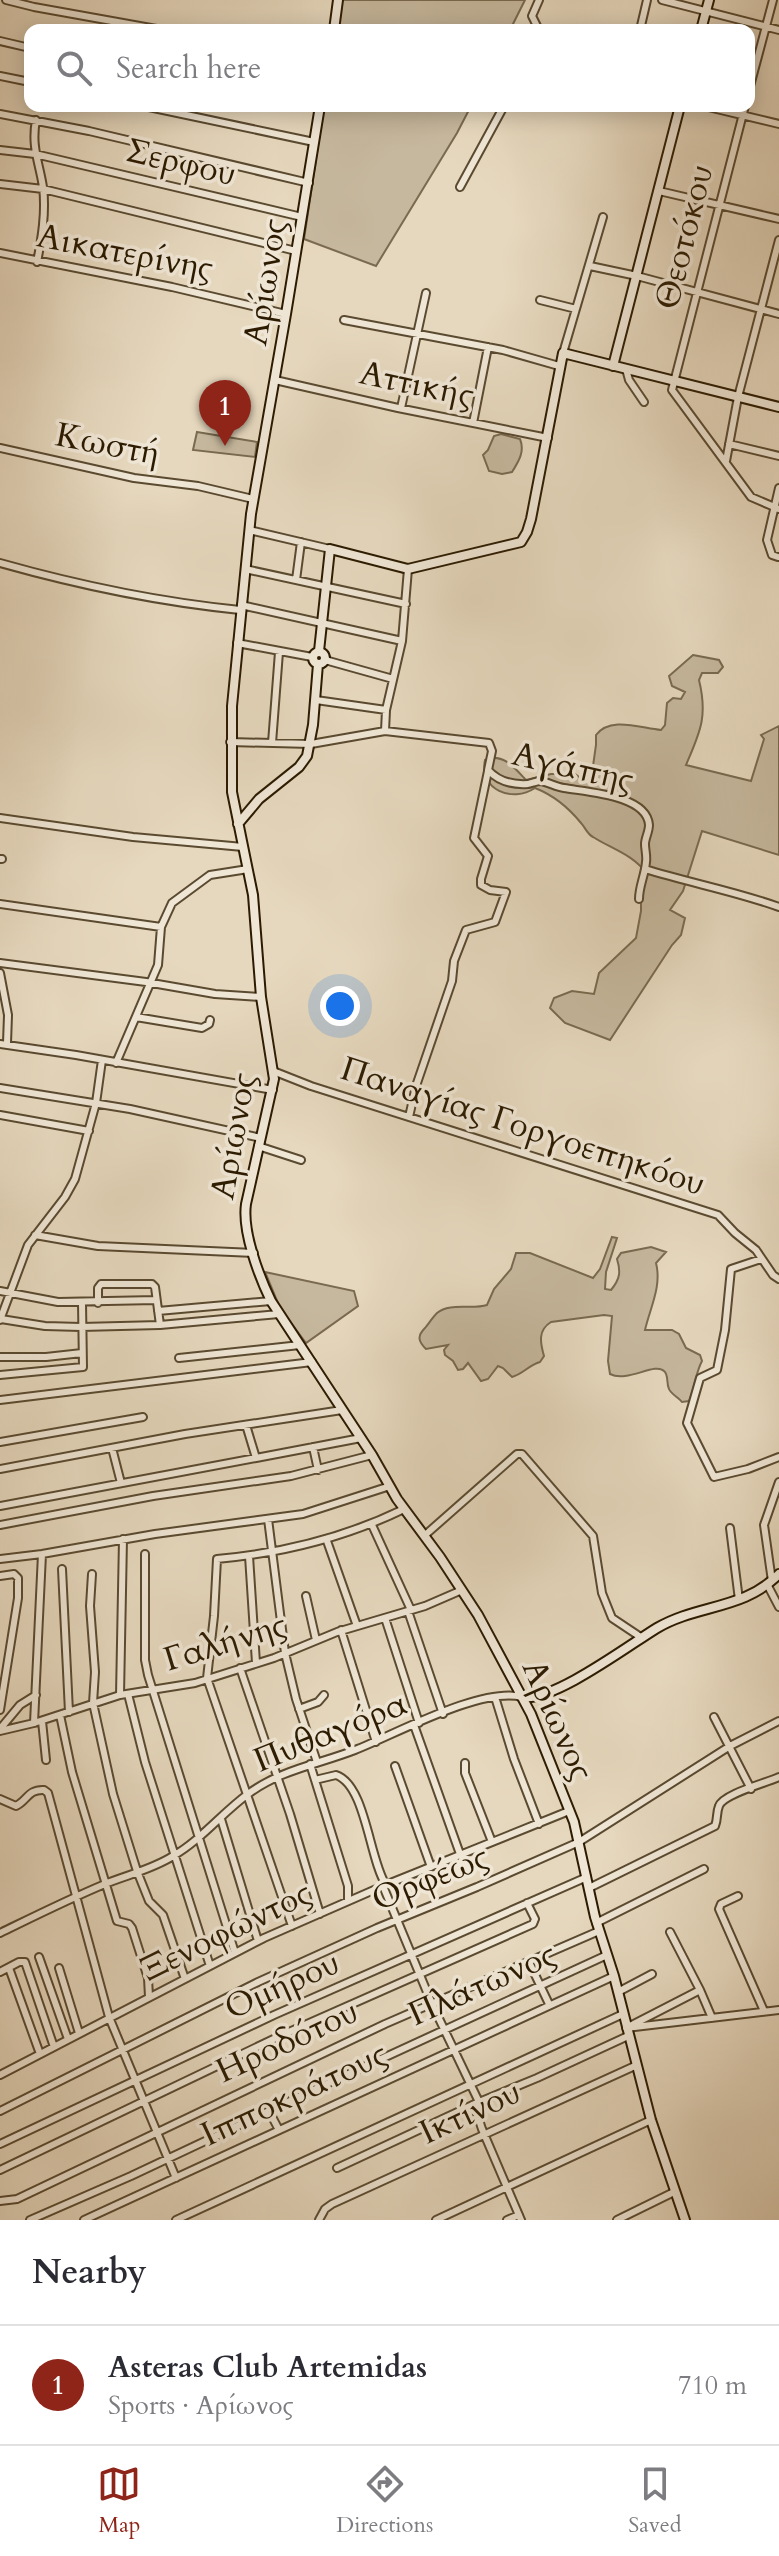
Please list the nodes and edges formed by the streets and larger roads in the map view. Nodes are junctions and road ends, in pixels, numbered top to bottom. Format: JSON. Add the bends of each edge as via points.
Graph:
{"nodes":[{"id":1,"x":6,"y":0,"type":"edge"},
{"id":2,"x":338,"y":0,"type":"edge"},
{"id":3,"x":539,"y":0,"type":"edge"},
{"id":4,"x":647,"y":0,"type":"edge"},
{"id":5,"x":662,"y":0,"type":"edge"},
{"id":6,"x":709,"y":0,"type":"edge"},
{"id":7,"x":773,"y":0,"type":"edge"},
{"id":8,"x":706,"y":11,"type":"junction"},
{"id":9,"x":129,"y":24,"type":"edge"},
{"id":10,"x":335,"y":24,"type":"edge"},
{"id":11,"x":536,"y":24,"type":"edge"},
{"id":12,"x":641,"y":24,"type":"edge"},
{"id":13,"x":703,"y":24,"type":"edge"},
{"id":14,"x":755,"y":24,"type":"edge"},
{"id":15,"x":755,"y":24,"type":"edge"},
{"id":16,"x":766,"y":27,"type":"junction"},
{"id":17,"x":779,"y":30,"type":"edge"},
{"id":18,"x":0,"y":41,"type":"edge"},
{"id":19,"x":24,"y":47,"type":"edge"},
{"id":20,"x":755,"y":68,"type":"edge"},
{"id":21,"x":0,"y":76,"type":"edge"},
{"id":22,"x":24,"y":81,"type":"edge"},
{"id":23,"x":172,"y":112,"type":"edge"},
{"id":24,"x":318,"y":112,"type":"edge"},
{"id":25,"x":501,"y":112,"type":"edge"},
{"id":26,"x":679,"y":112,"type":"edge"},
{"id":27,"x":727,"y":112,"type":"edge"},
{"id":28,"x":743,"y":112,"type":"edge"},
{"id":29,"x":0,"y":114,"type":"edge"},
{"id":30,"x":742,"y":116,"type":"junction"},
{"id":31,"x":36,"y":120,"type":"junction"},
{"id":32,"x":779,"y":124,"type":"edge"},
{"id":33,"x":314,"y":142,"type":"junction"},
{"id":34,"x":0,"y":150,"type":"edge"},
{"id":35,"x":35,"y":154,"type":"junction"},
{"id":36,"x":309,"y":183,"type":"junction"},
{"id":37,"x":0,"y":184,"type":"edge"},
{"id":38,"x":460,"y":187,"type":"dead end"},
{"id":39,"x":43,"y":189,"type":"junction"},
{"id":40,"x":659,"y":191,"type":"junction"},
{"id":41,"x":720,"y":205,"type":"junction"},
{"id":42,"x":302,"y":217,"type":"junction"},
{"id":43,"x":603,"y":217,"type":"dead end"},
{"id":44,"x":779,"y":219,"type":"edge"},
{"id":45,"x":779,"y":240,"type":"edge"},
{"id":46,"x":296,"y":251,"type":"junction"},
{"id":47,"x":0,"y":253,"type":"edge"},
{"id":48,"x":37,"y":262,"type":"junction"},
{"id":49,"x":590,"y":266,"type":"junction"},
{"id":50,"x":637,"y":276,"type":"junction"},
{"id":51,"x":697,"y":291,"type":"junction"},
{"id":52,"x":426,"y":293,"type":"dead end"},
{"id":53,"x":540,"y":300,"type":"dead end"},
{"id":54,"x":576,"y":309,"type":"junction"},
{"id":55,"x":761,"y":309,"type":"junction"},
{"id":56,"x":286,"y":314,"type":"junction"},
{"id":57,"x":779,"y":314,"type":"edge"},
{"id":58,"x":344,"y":320,"type":"dead end"},
{"id":59,"x":417,"y":334,"type":"junction"},
{"id":60,"x":488,"y":347,"type":"junction"},
{"id":61,"x":563,"y":353,"type":"junction"},
{"id":62,"x":559,"y":366,"type":"junction"},
{"id":63,"x":613,"y":366,"type":"junction"},
{"id":64,"x":626,"y":369,"type":"junction"},
{"id":65,"x":275,"y":380,"type":"junction"},
{"id":66,"x":674,"y":381,"type":"junction"},
{"id":67,"x":738,"y":397,"type":"junction"},
{"id":68,"x":644,"y":402,"type":"dead end"},
{"id":69,"x":779,"y":407,"type":"edge"},
{"id":70,"x":401,"y":408,"type":"junction"},
{"id":71,"x":473,"y":423,"type":"junction"},
{"id":72,"x":548,"y":438,"type":"junction"},
{"id":73,"x":729,"y":444,"type":"junction"},
{"id":74,"x":0,"y":448,"type":"edge"},
{"id":75,"x":779,"y":456,"type":"edge"},
{"id":76,"x":726,"y":461,"type":"junction"},
{"id":77,"x":779,"y":488,"type":"edge"},
{"id":78,"x":253,"y":499,"type":"junction"},
{"id":79,"x":777,"y":508,"type":"edge"},
{"id":80,"x":249,"y":530,"type":"junction"},
{"id":81,"x":301,"y":542,"type":"junction"},
{"id":82,"x":330,"y":549,"type":"junction"},
{"id":83,"x":778,"y":557,"type":"edge"},
{"id":84,"x":0,"y":563,"type":"edge"},
{"id":85,"x":245,"y":569,"type":"junction"},
{"id":86,"x":408,"y":569,"type":"junction"},
{"id":87,"x":296,"y":580,"type":"junction"},
{"id":88,"x":326,"y":587,"type":"junction"},
{"id":89,"x":406,"y":604,"type":"junction"},
{"id":90,"x":241,"y":608,"type":"junction"},
{"id":91,"x":321,"y":623,"type":"junction"},
{"id":92,"x":402,"y":641,"type":"junction"},
{"id":93,"x":237,"y":643,"type":"junction"},
{"id":94,"x":279,"y":652,"type":"junction"},
{"id":95,"x":318,"y":658,"type":"junction"},
{"id":96,"x":393,"y":679,"type":"junction"},
{"id":97,"x":316,"y":700,"type":"junction"},
{"id":98,"x":386,"y":710,"type":"junction"},
{"id":99,"x":385,"y":731,"type":"junction"},
{"id":100,"x":230,"y":742,"type":"junction"},
{"id":101,"x":272,"y":743,"type":"junction"},
{"id":102,"x":311,"y":744,"type":"junction"},
{"id":103,"x":488,"y":770,"type":"junction"},
{"id":104,"x":0,"y":818,"type":"edge"},
{"id":105,"x":238,"y":824,"type":"junction"},
{"id":106,"x":243,"y":847,"type":"junction"},
{"id":107,"x":248,"y":869,"type":"junction"},
{"id":108,"x":645,"y":869,"type":"junction"},
{"id":109,"x":639,"y":899,"type":"dead end"},
{"id":110,"x":0,"y":904,"type":"edge"},
{"id":111,"x":779,"y":907,"type":"edge"},
{"id":112,"x":161,"y":927,"type":"junction"},
{"id":113,"x":0,"y":963,"type":"edge"},
{"id":114,"x":0,"y":973,"type":"edge"},
{"id":115,"x":149,"y":983,"type":"junction"},
{"id":116,"x":261,"y":997,"type":"junction"},
{"id":117,"x":136,"y":1017,"type":"junction"},
{"id":118,"x":210,"y":1020,"type":"dead end"},
{"id":119,"x":3,"y":1044,"type":"edge"},
{"id":120,"x":102,"y":1060,"type":"junction"},
{"id":121,"x":116,"y":1063,"type":"junction"},
{"id":122,"x":273,"y":1071,"type":"junction"},
{"id":123,"x":0,"y":1088,"type":"edge"},
{"id":124,"x":273,"y":1090,"type":"junction"},
{"id":125,"x":96,"y":1103,"type":"junction"},
{"id":126,"x":0,"y":1115,"type":"edge"},
{"id":127,"x":409,"y":1117,"type":"junction"},
{"id":128,"x":89,"y":1131,"type":"junction"},
{"id":129,"x":260,"y":1142,"type":"junction"},
{"id":130,"x":301,"y":1160,"type":"dead end"},
{"id":131,"x":35,"y":1235,"type":"junction"},
{"id":132,"x":254,"y":1253,"type":"junction"},
{"id":133,"x":761,"y":1259,"type":"junction"},
{"id":134,"x":779,"y":1279,"type":"edge"},
{"id":135,"x":0,"y":1291,"type":"edge"},
{"id":136,"x":9,"y":1292,"type":"junction"},
{"id":137,"x":156,"y":1300,"type":"junction"},
{"id":138,"x":271,"y":1301,"type":"junction"},
{"id":139,"x":82,"y":1303,"type":"junction"},
{"id":140,"x":98,"y":1303,"type":"junction"},
{"id":141,"x":158,"y":1311,"type":"junction"},
{"id":142,"x":279,"y":1314,"type":"junction"},
{"id":143,"x":0,"y":1319,"type":"edge"},
{"id":144,"x":160,"y":1325,"type":"junction"},
{"id":145,"x":81,"y":1327,"type":"junction"},
{"id":146,"x":300,"y":1345,"type":"junction"},
{"id":147,"x":82,"y":1353,"type":"junction"},
{"id":148,"x":0,"y":1357,"type":"edge"},
{"id":149,"x":179,"y":1358,"type":"dead end"},
{"id":150,"x":312,"y":1362,"type":"junction"},
{"id":151,"x":0,"y":1375,"type":"edge"},
{"id":152,"x":0,"y":1400,"type":"edge"},
{"id":153,"x":342,"y":1410,"type":"junction"},
{"id":154,"x":143,"y":1417,"type":"dead end"},
{"id":155,"x":246,"y":1425,"type":"junction"},
{"id":156,"x":361,"y":1438,"type":"junction"},
{"id":157,"x":0,"y":1442,"type":"edge"},
{"id":158,"x":313,"y":1447,"type":"junction"},
{"id":159,"x":112,"y":1448,"type":"junction"},
{"id":160,"x":372,"y":1455,"type":"junction"},
{"id":161,"x":779,"y":1457,"type":"edge"},
{"id":162,"x":256,"y":1458,"type":"junction"},
{"id":163,"x":0,"y":1469,"type":"edge"},
{"id":164,"x":318,"y":1470,"type":"junction"},
{"id":165,"x":779,"y":1482,"type":"edge"},
{"id":166,"x":121,"y":1483,"type":"junction"},
{"id":167,"x":390,"y":1486,"type":"junction"},
{"id":168,"x":0,"y":1506,"type":"edge"},
{"id":169,"x":404,"y":1509,"type":"junction"},
{"id":170,"x":268,"y":1519,"type":"junction"},
{"id":171,"x":0,"y":1525,"type":"edge"},
{"id":172,"x":372,"y":1525,"type":"junction"},
{"id":173,"x":730,"y":1528,"type":"dead end"},
{"id":174,"x":424,"y":1536,"type":"junction"},
{"id":175,"x":123,"y":1539,"type":"junction"},
{"id":176,"x":327,"y":1541,"type":"junction"},
{"id":177,"x":274,"y":1553,"type":"junction"},
{"id":178,"x":42,"y":1554,"type":"junction"},
{"id":179,"x":145,"y":1554,"type":"dead end"},
{"id":180,"x":249,"y":1556,"type":"junction"},
{"id":181,"x":0,"y":1559,"type":"edge"},
{"id":182,"x":62,"y":1569,"type":"dead end"},
{"id":183,"x":92,"y":1574,"type":"dead end"},
{"id":184,"x":0,"y":1576,"type":"edge"},
{"id":185,"x":773,"y":1580,"type":"edge"},
{"id":186,"x":462,"y":1590,"type":"junction"},
{"id":187,"x":306,"y":1596,"type":"dead end"},
{"id":188,"x":740,"y":1601,"type":"junction"},
{"id":189,"x":779,"y":1607,"type":"edge"},
{"id":190,"x":410,"y":1611,"type":"junction"},
{"id":191,"x":385,"y":1618,"type":"junction"},
{"id":192,"x":357,"y":1626,"type":"junction"},
{"id":193,"x":341,"y":1630,"type":"junction"},
{"id":194,"x":642,"y":1638,"type":"junction"},
{"id":195,"x":316,"y":1640,"type":"junction"},
{"id":196,"x":285,"y":1653,"type":"junction"},
{"id":197,"x":256,"y":1663,"type":"junction"},
{"id":198,"x":240,"y":1668,"type":"junction"},
{"id":199,"x":207,"y":1678,"type":"junction"},
{"id":200,"x":155,"y":1691,"type":"junction"},
{"id":201,"x":36,"y":1695,"type":"junction"},
{"id":202,"x":124,"y":1695,"type":"junction"},
{"id":203,"x":324,"y":1695,"type":"dead end"},
{"id":204,"x":495,"y":1697,"type":"junction"},
{"id":205,"x":523,"y":1697,"type":"junction"},
{"id":206,"x":93,"y":1703,"type":"junction"},
{"id":207,"x":299,"y":1709,"type":"junction"},
{"id":208,"x":0,"y":1710,"type":"edge"},
{"id":209,"x":69,"y":1712,"type":"junction"},
{"id":210,"x":443,"y":1714,"type":"junction"},
{"id":211,"x":60,"y":1715,"type":"junction"},
{"id":212,"x":714,"y":1717,"type":"dead end"},
{"id":213,"x":779,"y":1721,"type":"edge"},
{"id":214,"x":38,"y":1722,"type":"junction"},
{"id":215,"x":417,"y":1724,"type":"junction"},
{"id":216,"x":0,"y":1730,"type":"edge"},
{"id":217,"x":376,"y":1742,"type":"junction"},
{"id":218,"x":730,"y":1746,"type":"junction"},
{"id":219,"x":46,"y":1760,"type":"dead end"},
{"id":220,"x":313,"y":1763,"type":"junction"},
{"id":221,"x":465,"y":1763,"type":"dead end"},
{"id":222,"x":395,"y":1766,"type":"dead end"},
{"id":223,"x":276,"y":1777,"type":"junction"},
{"id":224,"x":779,"y":1777,"type":"edge"},
{"id":225,"x":315,"y":1780,"type":"junction"},
{"id":226,"x":751,"y":1789,"type":"junction"},
{"id":227,"x":248,"y":1794,"type":"junction"},
{"id":228,"x":0,"y":1799,"type":"edge"},
{"id":229,"x":569,"y":1811,"type":"junction"},
{"id":230,"x":221,"y":1819,"type":"junction"},
{"id":231,"x":539,"y":1824,"type":"junction"},
{"id":232,"x":200,"y":1836,"type":"junction"},
{"id":233,"x":492,"y":1842,"type":"junction"},
{"id":234,"x":579,"y":1842,"type":"junction"},
{"id":235,"x":460,"y":1854,"type":"junction"},
{"id":236,"x":175,"y":1855,"type":"junction"},
{"id":237,"x":431,"y":1867,"type":"junction"},
{"id":238,"x":704,"y":1869,"type":"dead end"},
{"id":239,"x":137,"y":1871,"type":"junction"},
{"id":240,"x":587,"y":1877,"type":"junction"},
{"id":241,"x":105,"y":1884,"type":"junction"},
{"id":242,"x":384,"y":1885,"type":"junction"},
{"id":243,"x":589,"y":1888,"type":"junction"},
{"id":244,"x":738,"y":1896,"type":"dead end"},
{"id":245,"x":75,"y":1897,"type":"junction"},
{"id":246,"x":348,"y":1901,"type":"junction"},
{"id":247,"x":527,"y":1903,"type":"junction"},
{"id":248,"x":320,"y":1914,"type":"junction"},
{"id":249,"x":396,"y":1920,"type":"junction"},
{"id":250,"x":292,"y":1926,"type":"junction"},
{"id":251,"x":598,"y":1927,"type":"junction"},
{"id":252,"x":670,"y":1932,"type":"dead end"},
{"id":253,"x":0,"y":1933,"type":"edge"},
{"id":254,"x":258,"y":1941,"type":"junction"},
{"id":255,"x":235,"y":1953,"type":"junction"},
{"id":256,"x":411,"y":1954,"type":"junction"},
{"id":257,"x":607,"y":1955,"type":"junction"},
{"id":258,"x":39,"y":1957,"type":"dead end"},
{"id":259,"x":529,"y":1962,"type":"junction"},
{"id":260,"x":210,"y":1966,"type":"junction"},
{"id":261,"x":9,"y":1968,"type":"junction"},
{"id":262,"x":59,"y":1968,"type":"dead end"},
{"id":263,"x":0,"y":1972,"type":"edge"},
{"id":264,"x":420,"y":1974,"type":"junction"},
{"id":265,"x":652,"y":1974,"type":"dead end"},
{"id":266,"x":614,"y":1976,"type":"junction"},
{"id":267,"x":185,"y":1979,"type":"junction"},
{"id":268,"x":541,"y":1986,"type":"junction"},
{"id":269,"x":700,"y":1990,"type":"junction"},
{"id":270,"x":618,"y":1992,"type":"junction"},
{"id":271,"x":149,"y":1997,"type":"junction"},
{"id":272,"x":432,"y":2004,"type":"junction"},
{"id":273,"x":549,"y":2004,"type":"junction"},
{"id":274,"x":779,"y":2010,"type":"edge"},
{"id":275,"x":764,"y":2011,"type":"junction"},
{"id":276,"x":623,"y":2014,"type":"junction"},
{"id":277,"x":109,"y":2017,"type":"junction"},
{"id":278,"x":712,"y":2018,"type":"junction"},
{"id":279,"x":444,"y":2030,"type":"junction"},
{"id":280,"x":79,"y":2033,"type":"junction"},
{"id":281,"x":628,"y":2035,"type":"junction"},
{"id":282,"x":68,"y":2039,"type":"junction"},
{"id":283,"x":54,"y":2047,"type":"junction"},
{"id":284,"x":123,"y":2048,"type":"junction"},
{"id":285,"x":452,"y":2049,"type":"junction"},
{"id":286,"x":40,"y":2054,"type":"junction"},
{"id":287,"x":637,"y":2065,"type":"junction"},
{"id":288,"x":0,"y":2075,"type":"edge"},
{"id":289,"x":136,"y":2082,"type":"junction"},
{"id":290,"x":470,"y":2083,"type":"junction"},
{"id":291,"x":144,"y":2102,"type":"junction"},
{"id":292,"x":479,"y":2102,"type":"junction"},
{"id":293,"x":0,"y":2111,"type":"edge"},
{"id":294,"x":269,"y":2111,"type":"junction"},
{"id":295,"x":651,"y":2120,"type":"junction"},
{"id":296,"x":279,"y":2130,"type":"junction"},
{"id":297,"x":156,"y":2131,"type":"junction"},
{"id":298,"x":485,"y":2133,"type":"junction"},
{"id":299,"x":0,"y":2144,"type":"edge"},
{"id":300,"x":167,"y":2158,"type":"junction"},
{"id":301,"x":337,"y":2168,"type":"dead end"},
{"id":302,"x":0,"y":2170,"type":"edge"},
{"id":303,"x":176,"y":2178,"type":"junction"},
{"id":304,"x":509,"y":2187,"type":"junction"},
{"id":305,"x":674,"y":2192,"type":"junction"},
{"id":306,"x":0,"y":2201,"type":"edge"},
{"id":307,"x":53,"y":2210,"type":"junction"},
{"id":308,"x":520,"y":2217,"type":"edge"},
{"id":309,"x":89,"y":2219,"type":"edge"},
{"id":310,"x":30,"y":2220,"type":"edge"},
{"id":311,"x":57,"y":2220,"type":"edge"},
{"id":312,"x":176,"y":2220,"type":"edge"},
{"id":313,"x":319,"y":2220,"type":"edge"},
{"id":314,"x":436,"y":2220,"type":"edge"},
{"id":315,"x":507,"y":2220,"type":"edge"},
{"id":316,"x":617,"y":2220,"type":"edge"},
{"id":317,"x":685,"y":2220,"type":"edge"}],
"edges":[{"from":1,"to":9,"type":"street"},
{"from":2,"to":10,"type":"street"},
{"from":3,"to":11,"type":"street","via":[[532,16]]},
{"from":4,"to":12,"type":"street"},
{"from":5,"to":8,"type":"street"},
{"from":6,"to":8,"type":"street"},
{"from":7,"to":16,"type":"street"},
{"from":8,"to":13,"type":"street"},
{"from":8,"to":14,"type":"street"},
{"from":15,"to":16,"type":"street"},
{"from":16,"to":17,"type":"street"},
{"from":16,"to":20,"type":"street"},
{"from":18,"to":19,"type":"street"},
{"from":21,"to":22,"type":"street"},
{"from":23,"to":33,"type":"street"},
{"from":24,"to":33,"type":"street","name":"Αρίωνος"},
{"from":25,"to":38,"type":"street"},
{"from":26,"to":40,"type":"street"},
{"from":27,"to":30,"type":"street"},
{"from":28,"to":30,"type":"street","name":"Θεοτόκου"},
{"from":29,"to":31,"type":"street"},
{"from":30,"to":32,"type":"street"},
{"from":30,"to":41,"type":"street","name":"Θεοτόκου"},
{"from":31,"to":35,"type":"street"},
{"from":31,"to":36,"type":"street"},
{"from":33,"to":36,"type":"street","name":"Αρίωνος"},
{"from":34,"to":35,"type":"street","name":"Σερφου"},
{"from":35,"to":39,"type":"street"},
{"from":35,"to":42,"type":"street","name":"Σερφου"},
{"from":36,"to":42,"type":"street","name":"Αρίωνος"},
{"from":37,"to":39,"type":"street"},
{"from":39,"to":46,"type":"street"},
{"from":39,"to":48,"type":"street"},
{"from":40,"to":41,"type":"street"},
{"from":40,"to":50,"type":"street"},
{"from":41,"to":44,"type":"street"},
{"from":41,"to":51,"type":"street","name":"Θεοτόκου"},
{"from":42,"to":46,"type":"street","name":"Αρίωνος"},
{"from":43,"to":49,"type":"street"},
{"from":45,"to":55,"type":"street"},
{"from":46,"to":56,"type":"street","name":"Αρίωνος"},
{"from":47,"to":48,"type":"street","name":"Αικατερίνης"},
{"from":48,"to":56,"type":"street","name":"Αικατερίνης"},
{"from":49,"to":50,"type":"street"},
{"from":49,"to":54,"type":"street"},
{"from":50,"to":51,"type":"street"},
{"from":50,"to":63,"type":"street"},
{"from":51,"to":55,"type":"street"},
{"from":51,"to":66,"type":"street","name":"Θεοτόκου"},
{"from":52,"to":59,"type":"street"},
{"from":53,"to":54,"type":"street"},
{"from":54,"to":61,"type":"street"},
{"from":55,"to":57,"type":"street"},
{"from":55,"to":67,"type":"street"},
{"from":56,"to":65,"type":"street","name":"Αρίωνος"},
{"from":58,"to":59,"type":"street"},
{"from":59,"to":60,"type":"street"},
{"from":59,"to":70,"type":"street"},
{"from":60,"to":62,"type":"street"},
{"from":60,"to":71,"type":"street"},
{"from":61,"to":62,"type":"street"},
{"from":61,"to":63,"type":"street"},
{"from":62,"to":72,"type":"street"},
{"from":63,"to":64,"type":"street"},
{"from":64,"to":66,"type":"street"},
{"from":64,"to":68,"type":"street"},
{"from":65,"to":70,"type":"street","name":"Αττικής"},
{"from":65,"to":78,"type":"street","name":"Αρίωνος"},
{"from":66,"to":67,"type":"street"},
{"from":66,"to":76,"type":"street","via":[[673,392]]},
{"from":67,"to":69,"type":"street"},
{"from":67,"to":73,"type":"street"},
{"from":70,"to":71,"type":"street","name":"Αττικής"},
{"from":71,"to":72,"type":"street","name":"Αττικής"},
{"from":72,"to":86,"type":"street","via":[[521,542]]},
{"from":73,"to":75,"type":"street"},
{"from":73,"to":76,"type":"street"},
{"from":74,"to":78,"type":"street","name":"Κωστή"},
{"from":76,"to":79,"type":"street","via":[[751,497]]},
{"from":77,"to":79,"type":"street"},
{"from":78,"to":80,"type":"street","name":"Αρίωνος"},
{"from":79,"to":83,"type":"street","via":[[767,541]]},
{"from":80,"to":81,"type":"street"},
{"from":80,"to":85,"type":"street","name":"Αρίωνος"},
{"from":81,"to":82,"type":"street"},
{"from":81,"to":87,"type":"street"},
{"from":82,"to":86,"type":"street"},
{"from":82,"to":88,"type":"street"},
{"from":84,"to":90,"type":"street","via":[[181,604]]},
{"from":85,"to":87,"type":"street"},
{"from":85,"to":90,"type":"street","name":"Αρίωνος"},
{"from":86,"to":89,"type":"street"},
{"from":87,"to":88,"type":"street"},
{"from":88,"to":89,"type":"street"},
{"from":88,"to":91,"type":"street"},
{"from":89,"to":92,"type":"street"},
{"from":90,"to":91,"type":"street"},
{"from":90,"to":93,"type":"street","name":"Αρίωνος"},
{"from":91,"to":92,"type":"street"},
{"from":91,"to":95,"type":"street"},
{"from":92,"to":96,"type":"street"},
{"from":93,"to":94,"type":"street"},
{"from":93,"to":100,"type":"street","name":"Αρίωνος"},
{"from":94,"to":95,"type":"street"},
{"from":94,"to":101,"type":"street"},
{"from":95,"to":96,"type":"street"},
{"from":95,"to":97,"type":"street"},
{"from":96,"to":98,"type":"street"},
{"from":97,"to":98,"type":"street"},
{"from":97,"to":102,"type":"street"},
{"from":98,"to":99,"type":"street"},
{"from":99,"to":102,"type":"street"},
{"from":99,"to":103,"type":"street","name":"Αγάπης","via":[[485,742],[492,748]]},
{"from":100,"to":101,"type":"street"},
{"from":100,"to":105,"type":"street","name":"Αρίωνος"},
{"from":101,"to":102,"type":"street"},
{"from":102,"to":105,"type":"street","via":[[299,767]]},
{"from":103,"to":108,"type":"street","name":"Αγάπης","via":[[501,781],[578,789],[640,808],[649,826]]},
{"from":103,"to":127,"type":"street","via":[[474,838],[488,856],[481,885],[506,892],[495,922],[466,930]]},
{"from":104,"to":106,"type":"street"},
{"from":105,"to":106,"type":"street","name":"Αρίωνος"},
{"from":106,"to":107,"type":"street","name":"Αρίωνος"},
{"from":107,"to":112,"type":"street","via":[[217,873],[189,889],[172,903]]},
{"from":107,"to":116,"type":"street","name":"Αρίωνος"},
{"from":108,"to":109,"type":"street","name":"Αγάπης"},
{"from":108,"to":111,"type":"street"},
{"from":110,"to":112,"type":"street"},
{"from":112,"to":115,"type":"street","via":[[158,965]]},
{"from":113,"to":115,"type":"street"},
{"from":114,"to":119,"type":"street","via":[[8,1015]]},
{"from":115,"to":116,"type":"street"},
{"from":115,"to":117,"type":"street"},
{"from":116,"to":122,"type":"street","name":"Αρίωνος"},
{"from":117,"to":118,"type":"street","via":[[202,1028]]},
{"from":117,"to":121,"type":"street"},
{"from":119,"to":120,"type":"street"},
{"from":120,"to":121,"type":"street"},
{"from":120,"to":125,"type":"street"},
{"from":121,"to":124,"type":"street"},
{"from":122,"to":124,"type":"street","name":"Αρίωνος"},
{"from":122,"to":127,"type":"street","name":"Παναγίας Γοργοεπηκόου"},
{"from":123,"to":125,"type":"street"},
{"from":124,"to":129,"type":"street","name":"Αρίωνος"},
{"from":125,"to":128,"type":"street"},
{"from":125,"to":129,"type":"street"},
{"from":126,"to":128,"type":"street"},
{"from":127,"to":133,"type":"street","name":"Παναγίας Γοργοεπηκόου","via":[[718,1215]]},
{"from":128,"to":131,"type":"street","via":[[71,1188]]},
{"from":129,"to":130,"type":"street"},
{"from":129,"to":132,"type":"street","name":"Αρίωνος","via":[[245,1215]]},
{"from":131,"to":132,"type":"street","via":[[98,1246]]},
{"from":131,"to":136,"type":"street"},
{"from":132,"to":138,"type":"street","name":"Αρίωνος"},
{"from":133,"to":134,"type":"street","name":"Παναγίας Γοργοεπηκόου"},
{"from":133,"to":161,"type":"street","via":[[731,1269],[717,1369],[700,1378],[687,1423],[714,1477]]},
{"from":135,"to":136,"type":"street"},
{"from":136,"to":139,"type":"street"},
{"from":136,"to":143,"type":"street"},
{"from":137,"to":140,"type":"street"},
{"from":137,"to":140,"type":"street","via":[[152,1284],[102,1284]]},
{"from":137,"to":141,"type":"street"},
{"from":138,"to":141,"type":"street"},
{"from":138,"to":142,"type":"street","name":"Αρίωνος"},
{"from":139,"to":140,"type":"street"},
{"from":139,"to":145,"type":"street"},
{"from":141,"to":144,"type":"street"},
{"from":142,"to":144,"type":"street"},
{"from":142,"to":146,"type":"street","name":"Αρίωνος"},
{"from":143,"to":145,"type":"street"},
{"from":144,"to":145,"type":"street"},
{"from":145,"to":147,"type":"street"},
{"from":146,"to":149,"type":"street"},
{"from":146,"to":150,"type":"street","name":"Αρίωνος"},
{"from":147,"to":148,"type":"street"},
{"from":147,"to":151,"type":"street","via":[[81,1368]]},
{"from":150,"to":152,"type":"street"},
{"from":150,"to":153,"type":"street","name":"Αρίωνος"},
{"from":153,"to":155,"type":"street"},
{"from":153,"to":156,"type":"street","name":"Αρίωνος"},
{"from":154,"to":157,"type":"street"},
{"from":155,"to":159,"type":"street"},
{"from":155,"to":162,"type":"street"},
{"from":156,"to":158,"type":"street"},
{"from":156,"to":160,"type":"street","name":"Αρίωνος"},
{"from":158,"to":162,"type":"street"},
{"from":158,"to":164,"type":"street"},
{"from":159,"to":163,"type":"street"},
{"from":159,"to":166,"type":"street"},
{"from":160,"to":164,"type":"street"},
{"from":160,"to":167,"type":"street","name":"Αρίωνος"},
{"from":162,"to":166,"type":"street"},
{"from":164,"to":171,"type":"street"},
{"from":165,"to":185,"type":"street","via":[[764,1525]]},
{"from":166,"to":168,"type":"street"},
{"from":167,"to":169,"type":"street","name":"Αρίωνος"},
{"from":167,"to":170,"type":"street","via":[[303,1514]]},
{"from":169,"to":172,"type":"street"},
{"from":169,"to":174,"type":"street","name":"Αρίωνος"},
{"from":170,"to":175,"type":"street"},
{"from":170,"to":177,"type":"street"},
{"from":172,"to":176,"type":"street"},
{"from":172,"to":190,"type":"street"},
{"from":173,"to":188,"type":"street"},
{"from":174,"to":186,"type":"street","name":"Αρίωνος"},
{"from":174,"to":194,"type":"street","via":[[522,1454],[593,1536],[602,1593],[612,1618]]},
{"from":175,"to":178,"type":"street"},
{"from":175,"to":202,"type":"street"},
{"from":176,"to":177,"type":"street"},
{"from":176,"to":192,"type":"street"},
{"from":177,"to":180,"type":"street"},
{"from":177,"to":196,"type":"street"},
{"from":178,"to":181,"type":"street"},
{"from":178,"to":201,"type":"street"},
{"from":179,"to":200,"type":"street","via":[[145,1660]]},
{"from":180,"to":197,"type":"street"},
{"from":180,"to":199,"type":"street","via":[[217,1559]]},
{"from":182,"to":209,"type":"street"},
{"from":183,"to":206,"type":"street"},
{"from":184,"to":208,"type":"street","via":[[18,1578]]},
{"from":185,"to":188,"type":"street"},
{"from":185,"to":189,"type":"street"},
{"from":186,"to":190,"type":"street","name":"Γαλήνης"},
{"from":186,"to":205,"type":"street","name":"Αρίωνος"},
{"from":187,"to":195,"type":"street"},
{"from":188,"to":194,"type":"street","via":[[668,1622]]},
{"from":190,"to":191,"type":"street","name":"Γαλήνης"},
{"from":190,"to":210,"type":"street"},
{"from":191,"to":192,"type":"street","name":"Γαλήνης"},
{"from":191,"to":215,"type":"street"},
{"from":192,"to":193,"type":"street","name":"Γαλήνης"},
{"from":193,"to":195,"type":"street","name":"Γαλήνης"},
{"from":193,"to":217,"type":"street"},
{"from":194,"to":205,"type":"street","via":[[558,1689]]},
{"from":195,"to":196,"type":"street","name":"Γαλήνης"},
{"from":196,"to":197,"type":"street","name":"Γαλήνης"},
{"from":196,"to":207,"type":"street"},
{"from":197,"to":198,"type":"street","name":"Γαλήνης"},
{"from":198,"to":199,"type":"street","name":"Γαλήνης"},
{"from":198,"to":223,"type":"street"},
{"from":199,"to":200,"type":"street","name":"Γαλήνης"},
{"from":199,"to":227,"type":"street"},
{"from":200,"to":202,"type":"street","name":"Γαλήνης"},
{"from":200,"to":232,"type":"street"},
{"from":201,"to":214,"type":"street"},
{"from":201,"to":216,"type":"street"},
{"from":202,"to":206,"type":"street","name":"Γαλήνης"},
{"from":202,"to":236,"type":"street"},
{"from":203,"to":207,"type":"street"},
{"from":204,"to":205,"type":"street","name":"Πυθαγόρα"},
{"from":204,"to":210,"type":"street","name":"Πυθαγόρα"},
{"from":204,"to":231,"type":"street"},
{"from":205,"to":229,"type":"street","name":"Αρίωνος"},
{"from":206,"to":209,"type":"street","name":"Γαλήνης"},
{"from":206,"to":239,"type":"street"},
{"from":207,"to":220,"type":"street"},
{"from":209,"to":211,"type":"street","name":"Γαλήνης"},
{"from":210,"to":215,"type":"street","name":"Πυθαγόρα"},
{"from":211,"to":214,"type":"street","name":"Γαλήνης"},
{"from":211,"to":241,"type":"street"},
{"from":212,"to":218,"type":"street"},
{"from":213,"to":218,"type":"street","name":"Ορφέως"},
{"from":214,"to":216,"type":"street","name":"Γαλήνης"},
{"from":214,"to":219,"type":"street"},
{"from":215,"to":217,"type":"street","name":"Πυθαγόρα"},
{"from":215,"to":235,"type":"street"},
{"from":217,"to":220,"type":"street","name":"Πυθαγόρα"},
{"from":218,"to":226,"type":"street"},
{"from":218,"to":234,"type":"street","name":"Ορφέως"},
{"from":220,"to":223,"type":"street","name":"Πυθαγόρα"},
{"from":220,"to":225,"type":"street"},
{"from":221,"to":233,"type":"street"},
{"from":222,"to":237,"type":"street"},
{"from":223,"to":227,"type":"street","name":"Πυθαγόρα"},
{"from":223,"to":248,"type":"street"},
{"from":224,"to":226,"type":"street"},
{"from":225,"to":242,"type":"street","via":[[339,1775],[348,1783]]},
{"from":225,"to":246,"type":"street"},
{"from":226,"to":243,"type":"street","via":[[724,1800],[715,1826]]},
{"from":227,"to":230,"type":"street","name":"Πυθαγόρα"},
{"from":227,"to":250,"type":"street"},
{"from":228,"to":245,"type":"street","via":[[16,1806],[36,1790],[49,1796]]},
{"from":229,"to":231,"type":"street","name":"Ξενοφώντος"},
{"from":229,"to":234,"type":"street","name":"Αρίωνος"},
{"from":230,"to":232,"type":"street","name":"Πυθαγόρα"},
{"from":230,"to":254,"type":"street"},
{"from":231,"to":233,"type":"street","name":"Ξενοφώντος"},
{"from":232,"to":236,"type":"street","name":"Πυθαγόρα"},
{"from":232,"to":255,"type":"street"},
{"from":233,"to":235,"type":"street","name":"Ξενοφώντος"},
{"from":234,"to":240,"type":"street","name":"Αρίωνος"},
{"from":234,"to":249,"type":"street","name":"Ορφέως"},
{"from":235,"to":237,"type":"street","name":"Ξενοφώντος"},
{"from":236,"to":239,"type":"street","name":"Πυθαγόρα"},
{"from":236,"to":260,"type":"street"},
{"from":237,"to":242,"type":"street","name":"Ξενοφώντος"},
{"from":238,"to":251,"type":"street","name":"Ηροδότου"},
{"from":239,"to":241,"type":"street","name":"Πυθαγόρα"},
{"from":239,"to":267,"type":"street","via":[[149,1901],[163,1915]]},
{"from":240,"to":243,"type":"street","name":"Αρίωνος"},
{"from":240,"to":247,"type":"street","name":"Ομήρου"},
{"from":241,"to":245,"type":"street","name":"Πυθαγόρα"},
{"from":241,"to":271,"type":"street","via":[[117,1921],[132,1928]]},
{"from":242,"to":246,"type":"street","name":"Ξενοφώντος"},
{"from":242,"to":249,"type":"street"},
{"from":243,"to":251,"type":"street","name":"Αρίωνος"},
{"from":244,"to":275,"type":"street","via":[[719,1908]]},
{"from":245,"to":253,"type":"street","name":"Πυθαγόρα"},
{"from":245,"to":277,"type":"street"},
{"from":246,"to":248,"type":"street","name":"Ξενοφώντος"},
{"from":247,"to":256,"type":"street","name":"Ομήρου"},
{"from":247,"to":264,"type":"street","via":[[533,1924]]},
{"from":248,"to":250,"type":"street","name":"Ξενοφώντος"},
{"from":249,"to":256,"type":"street"},
{"from":249,"to":284,"type":"street","name":"Ορφέως"},
{"from":250,"to":254,"type":"street","name":"Ξενοφώντος"},
{"from":251,"to":257,"type":"street","name":"Αρίωνος"},
{"from":251,"to":259,"type":"street","name":"Ηροδότου"},
{"from":252,"to":269,"type":"street"},
{"from":254,"to":255,"type":"street","name":"Ξενοφώντος"},
{"from":255,"to":260,"type":"street","name":"Ξενοφώντος"},
{"from":256,"to":264,"type":"street"},
{"from":256,"to":289,"type":"street","name":"Ομήρου"},
{"from":257,"to":266,"type":"street","name":"Αρίωνος"},
{"from":257,"to":268,"type":"street","name":"Πλάτωνος"},
{"from":258,"to":282,"type":"street"},
{"from":259,"to":268,"type":"street"},
{"from":259,"to":272,"type":"street","name":"Ηροδότου"},
{"from":260,"to":267,"type":"street","name":"Ξενοφώντος"},
{"from":261,"to":263,"type":"street"},
{"from":261,"to":283,"type":"street","via":[[26,1964]]},
{"from":261,"to":286,"type":"street"},
{"from":262,"to":280,"type":"street"},
{"from":264,"to":272,"type":"street"},
{"from":264,"to":291,"type":"street"},
{"from":265,"to":270,"type":"street"},
{"from":266,"to":270,"type":"street","name":"Αρίωνος"},
{"from":266,"to":273,"type":"street","name":"Ιπποκράτους"},
{"from":267,"to":271,"type":"street","name":"Ξενοφώντος"},
{"from":268,"to":273,"type":"street"},
{"from":268,"to":279,"type":"street","name":"Πλάτωνος"},
{"from":269,"to":278,"type":"street"},
{"from":269,"to":281,"type":"street"},
{"from":270,"to":276,"type":"street","name":"Αρίωνος"},
{"from":271,"to":277,"type":"street","name":"Ξενοφώντος"},
{"from":272,"to":279,"type":"street"},
{"from":272,"to":297,"type":"street","name":"Ηροδότου"},
{"from":273,"to":285,"type":"street","name":"Ιπποκράτους"},
{"from":274,"to":275,"type":"street"},
{"from":275,"to":278,"type":"street"},
{"from":276,"to":281,"type":"street","name":"Αρίωνος"},
{"from":276,"to":290,"type":"street"},
{"from":277,"to":280,"type":"street","name":"Ξενοφώντος"},
{"from":277,"to":284,"type":"street"},
{"from":278,"to":281,"type":"street"},
{"from":279,"to":285,"type":"street"},
{"from":279,"to":294,"type":"street","name":"Πλάτωνος"},
{"from":280,"to":282,"type":"street","name":"Ξενοφώντος"},
{"from":281,"to":287,"type":"street","name":"Αρίωνος"},
{"from":281,"to":292,"type":"street"},
{"from":282,"to":283,"type":"street","name":"Ξενοφώντος"},
{"from":283,"to":286,"type":"street","name":"Ξενοφώντος"},
{"from":284,"to":289,"type":"street"},
{"from":284,"to":293,"type":"street","name":"Ορφέως"},
{"from":285,"to":290,"type":"street"},
{"from":285,"to":296,"type":"street","name":"Ιπποκράτους"},
{"from":286,"to":288,"type":"street","name":"Ξενοφώντος"},
{"from":287,"to":295,"type":"street","name":"Αρίωνος"},
{"from":287,"to":298,"type":"street","name":"Ικτίνου"},
{"from":289,"to":291,"type":"street"},
{"from":289,"to":299,"type":"street","name":"Ομήρου"},
{"from":290,"to":292,"type":"street"},
{"from":290,"to":312,"type":"street"},
{"from":291,"to":297,"type":"street"},
{"from":291,"to":302,"type":"street"},
{"from":292,"to":298,"type":"street","via":[[477,2114]]},
{"from":292,"to":301,"type":"street"},
{"from":294,"to":296,"type":"street"},
{"from":294,"to":300,"type":"street","name":"Πλάτωνος"},
{"from":295,"to":304,"type":"street"},
{"from":295,"to":305,"type":"street","name":"Αρίωνος"},
{"from":296,"to":303,"type":"street","name":"Ιπποκράτους"},
{"from":297,"to":300,"type":"street"},
{"from":297,"to":306,"type":"street","name":"Ηροδότου","via":[[17,2199]]},
{"from":298,"to":304,"type":"street"},
{"from":298,"to":313,"type":"street","name":"Ικτίνου","via":[[332,2204]]},
{"from":300,"to":303,"type":"street"},
{"from":300,"to":307,"type":"street","name":"Πλάτωνος"},
{"from":303,"to":309,"type":"street","name":"Ιπποκράτους"},
{"from":304,"to":308,"type":"street"},
{"from":304,"to":314,"type":"street"},
{"from":305,"to":316,"type":"street"},
{"from":305,"to":317,"type":"street","name":"Αρίωνος"},
{"from":307,"to":310,"type":"street","name":"Πλάτωνος"},
{"from":307,"to":311,"type":"street"},
{"from":308,"to":315,"type":"street"}]}
